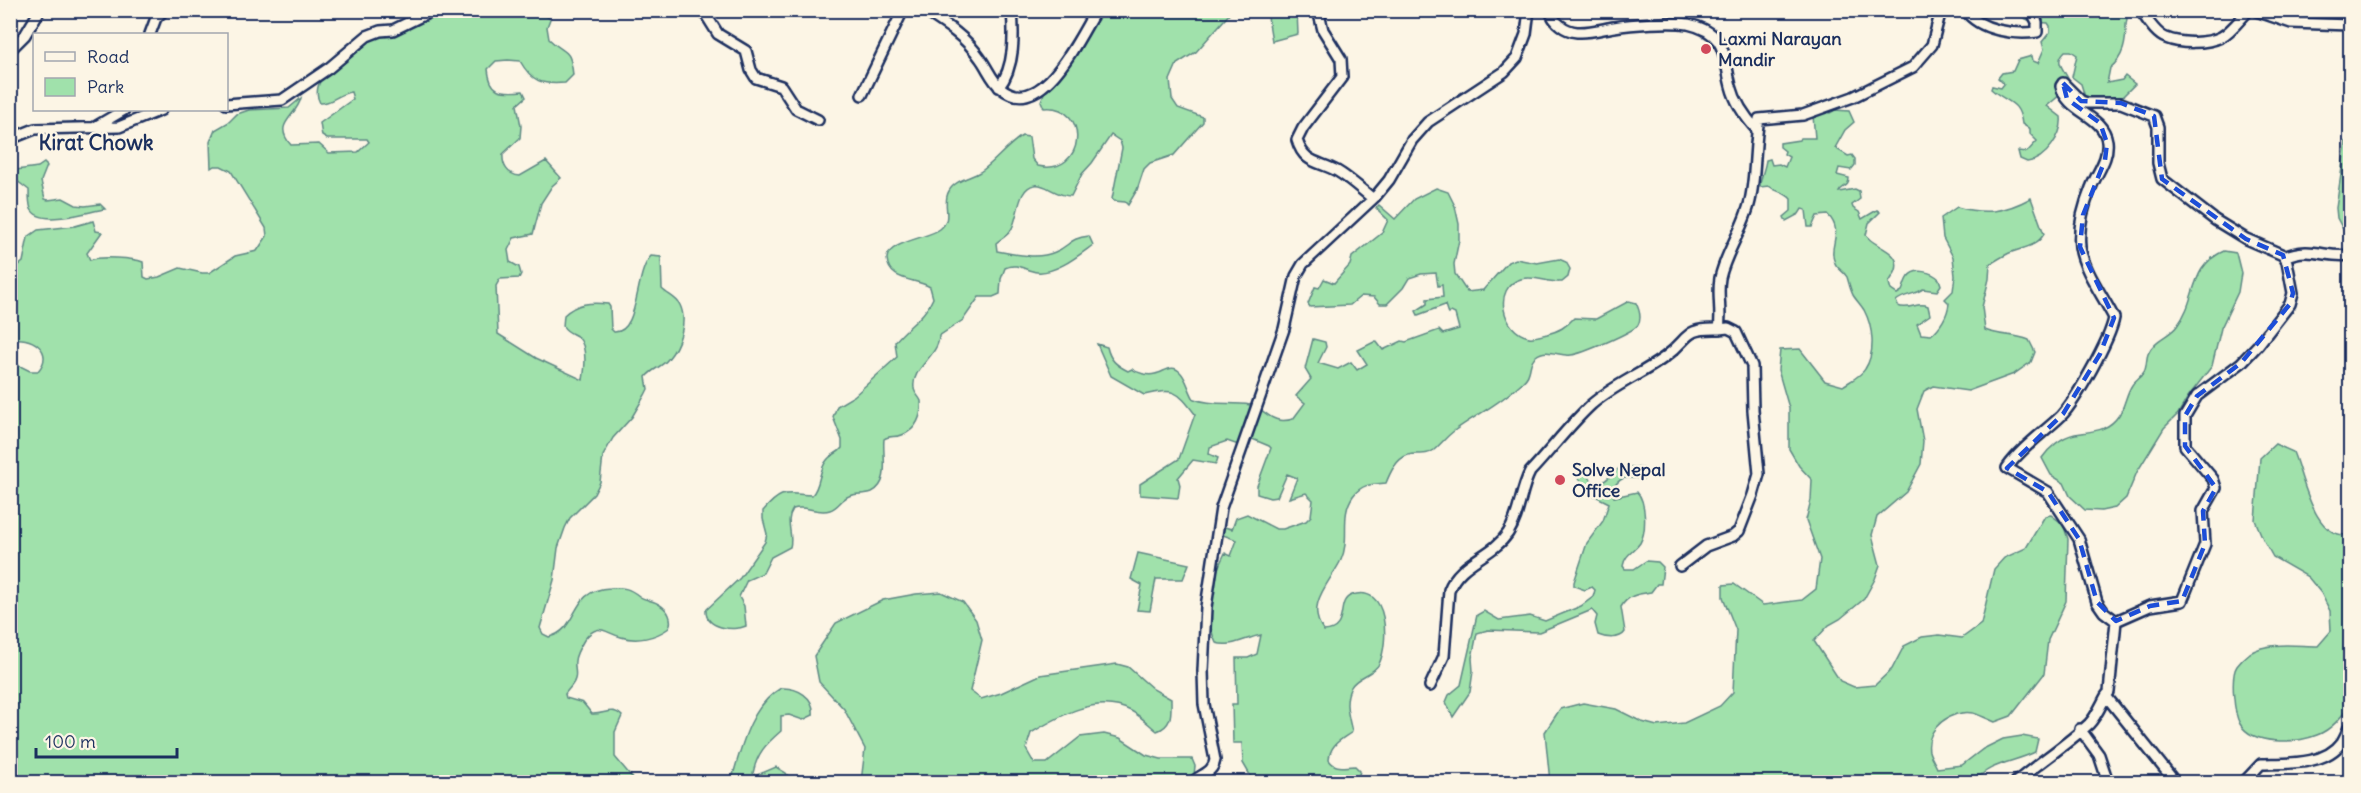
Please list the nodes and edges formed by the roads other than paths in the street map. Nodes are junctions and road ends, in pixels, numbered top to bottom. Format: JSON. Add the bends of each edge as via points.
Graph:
{"nodes":[{"id":1,"x":40,"y":10,"type":"edge"},
{"id":2,"x":164,"y":10,"type":"edge"},
{"id":3,"x":434,"y":10,"type":"edge"},
{"id":4,"x":703,"y":10,"type":"edge"},
{"id":5,"x":903,"y":10,"type":"edge"},
{"id":6,"x":923,"y":10,"type":"edge"},
{"id":7,"x":1012,"y":10,"type":"edge"},
{"id":8,"x":1096,"y":10,"type":"edge"},
{"id":9,"x":1318,"y":10,"type":"edge"},
{"id":10,"x":1529,"y":10,"type":"edge"},
{"id":11,"x":1550,"y":10,"type":"edge"},
{"id":12,"x":1941,"y":10,"type":"edge"},
{"id":13,"x":1965,"y":10,"type":"edge"},
{"id":14,"x":2031,"y":10,"type":"edge"},
{"id":15,"x":2140,"y":10,"type":"edge"},
{"id":16,"x":2251,"y":10,"type":"edge"},
{"id":17,"x":2350,"y":25,"type":"edge"},
{"id":18,"x":150,"y":33,"type":"edge"},
{"id":19,"x":10,"y":50,"type":"edge"},
{"id":20,"x":999,"y":87,"type":"junction"},
{"id":21,"x":862,"y":95,"type":"dead end"},
{"id":22,"x":228,"y":104,"type":"edge"},
{"id":23,"x":122,"y":111,"type":"edge"},
{"id":24,"x":158,"y":111,"type":"edge"},
{"id":25,"x":818,"y":120,"type":"dead end"},
{"id":26,"x":95,"y":127,"type":"junction"},
{"id":27,"x":1757,"y":130,"type":"junction"},
{"id":28,"x":10,"y":139,"type":"edge"},
{"id":29,"x":1372,"y":198,"type":"junction"},
{"id":30,"x":2350,"y":255,"type":"edge"},
{"id":31,"x":2284,"y":257,"type":"junction"},
{"id":32,"x":1719,"y":328,"type":"junction"},
{"id":33,"x":1680,"y":566,"type":"dead end"},
{"id":34,"x":2116,"y":621,"type":"junction"},
{"id":35,"x":1430,"y":686,"type":"dead end"},
{"id":36,"x":2106,"y":696,"type":"junction"},
{"id":37,"x":2350,"y":725,"type":"edge"},
{"id":38,"x":2080,"y":729,"type":"junction"},
{"id":39,"x":1193,"y":783,"type":"edge"},
{"id":40,"x":2016,"y":783,"type":"edge"},
{"id":41,"x":2108,"y":783,"type":"edge"},
{"id":42,"x":2175,"y":783,"type":"edge"},
{"id":43,"x":2244,"y":783,"type":"edge"}],
"edges":[{"from":1,"to":19,"type":"street"},
{"from":2,"to":18,"type":"street"},
{"from":3,"to":22,"type":"street","via":[[393,30],[367,36],[282,100]]},
{"from":4,"to":25,"type":"street","via":[[718,34],[746,51],[756,78],[782,86],[796,109]]},
{"from":5,"to":21,"type":"street"},
{"from":6,"to":20,"type":"street","via":[[960,34]]},
{"from":7,"to":20,"type":"street","via":[[1010,62]]},
{"from":8,"to":20,"type":"street","via":[[1077,45],[1037,93],[1012,95]]},
{"from":9,"to":29,"type":"street","via":[[1323,30],[1341,58],[1342,77],[1303,128],[1297,140],[1299,148],[1306,157],[1337,171]]},
{"from":10,"to":29,"type":"street","via":[[1517,58],[1504,72],[1428,122],[1412,140],[1389,180]]},
{"from":11,"to":27,"type":"street","via":[[1561,26],[1580,33],[1625,25],[1679,23],[1708,33],[1722,46],[1731,87]]},
{"from":12,"to":27,"type":"street","via":[[1932,45],[1913,67],[1853,97],[1803,114],[1759,119]]},
{"from":13,"to":14,"type":"street","via":[[1973,20],[2005,33],[2024,34],[2037,32]]},
{"from":15,"to":16,"type":"street","via":[[2166,38],[2188,44],[2222,37]]},
{"from":16,"to":17,"type":"street","via":[[2291,23]]},
{"from":23,"to":26,"type":"street"},
{"from":24,"to":26,"type":"street","via":[[119,127]]},
{"from":26,"to":28,"type":"street","via":[[36,129]]},
{"from":27,"to":32,"type":"street","via":[[1750,202],[1720,279]]},
{"from":29,"to":39,"type":"street","via":[[1303,264],[1296,276],[1284,329],[1221,508],[1206,607],[1203,671],[1204,704],[1215,760],[1213,768]]},
{"from":30,"to":31,"type":"street","via":[[2304,251]]},
{"from":31,"to":34,"type":"street","via":[[2293,292],[2290,304],[2241,363],[2197,396],[2185,416],[2185,446],[2216,488],[2203,511],[2205,544],[2182,601],[2150,606]]},
{"from":31,"to":34,"type":"street","via":[[2216,220],[2162,179],[2154,116],[2121,103],[2087,103],[2063,83],[2067,99],[2100,123],[2107,143],[2105,160],[2083,215],[2080,247],[2094,284],[2114,318],[2100,354],[2063,414],[2007,468],[2048,492],[2079,539],[2097,602]]},
{"from":32,"to":33,"type":"street","via":[[1736,332],[1752,366],[1759,474],[1739,531],[1706,546]]},
{"from":32,"to":35,"type":"street","via":[[1698,328],[1689,333],[1665,357],[1598,400],[1530,472],[1507,536],[1452,581],[1444,656]]},
{"from":34,"to":36,"type":"street"},
{"from":36,"to":38,"type":"street","via":[[2090,723]]},
{"from":36,"to":42,"type":"street"},
{"from":37,"to":43,"type":"street","via":[[2341,744],[2322,757],[2304,763],[2261,764]]},
{"from":38,"to":40,"type":"street"},
{"from":38,"to":41,"type":"street","via":[[2099,755]]}]}
